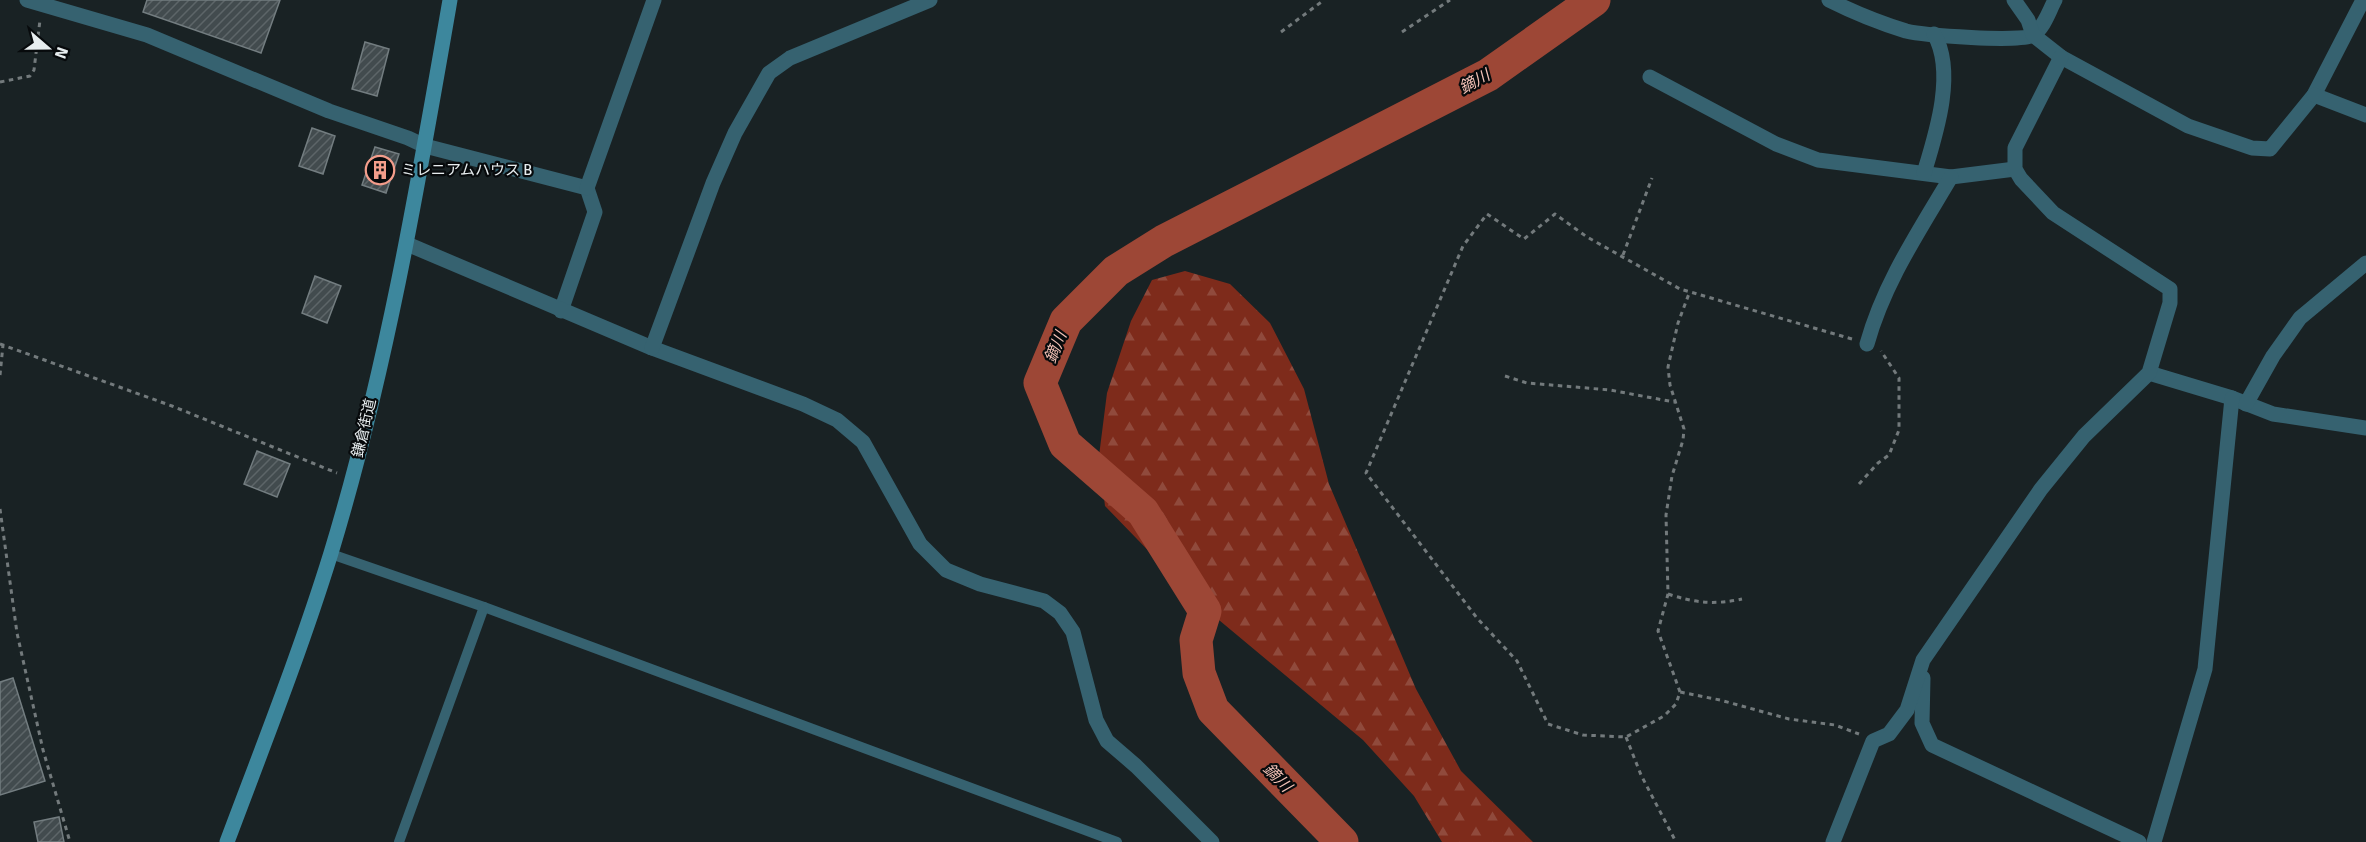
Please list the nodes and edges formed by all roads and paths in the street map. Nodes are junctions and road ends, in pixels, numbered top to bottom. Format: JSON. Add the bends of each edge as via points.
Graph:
{"nodes":[{"id":1,"x":450,"y":0,"type":"edge"},
{"id":2,"x":654,"y":0,"type":"edge"},
{"id":3,"x":930,"y":0,"type":"edge"},
{"id":4,"x":1324,"y":0,"type":"edge"},
{"id":5,"x":1450,"y":0,"type":"edge"},
{"id":6,"x":1829,"y":0,"type":"edge"},
{"id":7,"x":2014,"y":0,"type":"edge"},
{"id":8,"x":2055,"y":0,"type":"edge"},
{"id":9,"x":2363,"y":0,"type":"edge"},
{"id":10,"x":35,"y":2,"type":"edge"},
{"id":11,"x":1281,"y":32,"type":"dead end"},
{"id":12,"x":1402,"y":32,"type":"dead end"},
{"id":13,"x":1934,"y":34,"type":"junction"},
{"id":14,"x":2033,"y":35,"type":"junction"},
{"id":15,"x":2061,"y":57,"type":"junction"},
{"id":16,"x":1650,"y":77,"type":"dead end"},
{"id":17,"x":0,"y":82,"type":"edge"},
{"id":18,"x":2314,"y":95,"type":"junction"},
{"id":19,"x":2366,"y":115,"type":"edge"},
{"id":20,"x":425,"y":146,"type":"junction"},
{"id":21,"x":2015,"y":168,"type":"junction"},
{"id":22,"x":1924,"y":173,"type":"junction"},
{"id":23,"x":1951,"y":177,"type":"junction"},
{"id":24,"x":1652,"y":178,"type":"dead end"},
{"id":25,"x":587,"y":188,"type":"junction"},
{"id":26,"x":407,"y":244,"type":"junction"},
{"id":27,"x":1623,"y":256,"type":"junction"},
{"id":28,"x":2366,"y":263,"type":"edge"},
{"id":29,"x":1690,"y":291,"type":"junction"},
{"id":30,"x":561,"y":311,"type":"junction"},
{"id":31,"x":1867,"y":344,"type":"junction"},
{"id":32,"x":1,"y":345,"type":"edge"},
{"id":33,"x":652,"y":348,"type":"junction"},
{"id":34,"x":2149,"y":373,"type":"junction"},
{"id":35,"x":0,"y":375,"type":"edge"},
{"id":36,"x":1505,"y":376,"type":"dead end"},
{"id":37,"x":2239,"y":401,"type":"junction"},
{"id":38,"x":1674,"y":402,"type":"junction"},
{"id":39,"x":2366,"y":428,"type":"edge"},
{"id":40,"x":352,"y":478,"type":"junction"},
{"id":41,"x":1859,"y":484,"type":"dead end"},
{"id":42,"x":0,"y":508,"type":"edge"},
{"id":43,"x":331,"y":554,"type":"junction"},
{"id":44,"x":1668,"y":594,"type":"junction"},
{"id":45,"x":1742,"y":599,"type":"dead end"},
{"id":46,"x":483,"y":607,"type":"junction"},
{"id":47,"x":1923,"y":660,"type":"junction"},
{"id":48,"x":1680,"y":692,"type":"junction"},
{"id":49,"x":1626,"y":737,"type":"junction"},
{"id":50,"x":1873,"y":741,"type":"junction"},
{"id":51,"x":2114,"y":837,"type":"edge"},
{"id":52,"x":70,"y":842,"type":"edge"},
{"id":53,"x":227,"y":842,"type":"edge"},
{"id":54,"x":399,"y":842,"type":"edge"},
{"id":55,"x":1118,"y":842,"type":"edge"},
{"id":56,"x":1212,"y":842,"type":"edge"},
{"id":57,"x":1676,"y":842,"type":"edge"},
{"id":58,"x":1833,"y":842,"type":"edge"},
{"id":59,"x":2139,"y":842,"type":"edge"},
{"id":60,"x":2154,"y":842,"type":"edge"}],
"edges":[{"from":1,"to":20,"type":"street","name":"鎌倉街道"},
{"from":2,"to":25,"type":"street"},
{"from":3,"to":33,"type":"street","via":[[790,58],[769,73],[735,133],[713,183]]},
{"from":4,"to":11,"type":"path"},
{"from":5,"to":12,"type":"path"},
{"from":6,"to":13,"type":"street","via":[[1904,30]]},
{"from":7,"to":14,"type":"street"},
{"from":8,"to":14,"type":"street"},
{"from":9,"to":18,"type":"street"},
{"from":10,"to":17,"type":"path","via":[[34,70],[30,76]]},
{"from":10,"to":20,"type":"street","via":[[147,35],[329,111]]},
{"from":13,"to":14,"type":"street","via":[[2013,40]]},
{"from":13,"to":22,"type":"street","via":[[1943,70],[1941,110]]},
{"from":14,"to":15,"type":"street"},
{"from":15,"to":18,"type":"street","via":[[2188,126],[2252,148],[2270,149]]},
{"from":15,"to":21,"type":"street","via":[[2015,148]]},
{"from":16,"to":22,"type":"street","via":[[1776,144],[1818,160]]},
{"from":18,"to":19,"type":"street"},
{"from":20,"to":25,"type":"street"},
{"from":20,"to":26,"type":"street","name":"鎌倉街道"},
{"from":21,"to":23,"type":"street"},
{"from":21,"to":34,"type":"street","via":[[2053,213],[2170,289],[2170,303]]},
{"from":22,"to":23,"type":"street"},
{"from":23,"to":31,"type":"street","via":[[1894,273]]},
{"from":24,"to":27,"type":"path"},
{"from":25,"to":30,"type":"street","via":[[595,212]]},
{"from":26,"to":30,"type":"street"},
{"from":26,"to":40,"type":"street","name":"鎌倉街道"},
{"from":27,"to":29,"type":"path"},
{"from":27,"to":49,"type":"path","via":[[1555,214],[1524,239],[1487,214],[1463,246],[1366,473],[1477,618],[1517,661],[1548,724],[1583,735]]},
{"from":28,"to":37,"type":"street","via":[[2300,318]]},
{"from":29,"to":31,"type":"path"},
{"from":29,"to":38,"type":"path","via":[[1668,367]]},
{"from":30,"to":33,"type":"street"},
{"from":31,"to":41,"type":"path","via":[[1881,351],[1899,378],[1899,430],[1889,454]]},
{"from":32,"to":35,"type":"path"},
{"from":32,"to":40,"type":"path","via":[[172,406]]},
{"from":33,"to":56,"type":"street","via":[[837,420],[863,442],[920,544],[946,570],[1044,602],[1060,613],[1073,632],[1096,720],[1107,741]]},
{"from":34,"to":37,"type":"street"},
{"from":34,"to":47,"type":"street","via":[[2084,436],[2042,489]]},
{"from":36,"to":38,"type":"path","via":[[1527,383],[1610,390]]},
{"from":37,"to":39,"type":"street","via":[[2273,414]]},
{"from":37,"to":60,"type":"street","via":[[2205,669]]},
{"from":38,"to":44,"type":"path","via":[[1684,429],[1666,515]]},
{"from":40,"to":43,"type":"street","name":"鎌倉街道"},
{"from":42,"to":52,"type":"path","via":[[17,633]]},
{"from":43,"to":46,"type":"lane"},
{"from":43,"to":53,"type":"street","name":"鎌倉街道"},
{"from":44,"to":45,"type":"path","via":[[1708,604]]},
{"from":44,"to":48,"type":"path","via":[[1658,631]]},
{"from":46,"to":54,"type":"lane"},
{"from":46,"to":55,"type":"lane"},
{"from":47,"to":50,"type":"street","via":[[1907,710],[1889,734]]},
{"from":47,"to":51,"type":"street","via":[[1922,723],[1932,745]]},
{"from":48,"to":49,"type":"path","via":[[1676,704],[1664,716]]},
{"from":48,"to":50,"type":"path","via":[[1789,719],[1835,725]]},
{"from":49,"to":57,"type":"path"},
{"from":50,"to":58,"type":"street"},
{"from":51,"to":59,"type":"street"}]}
